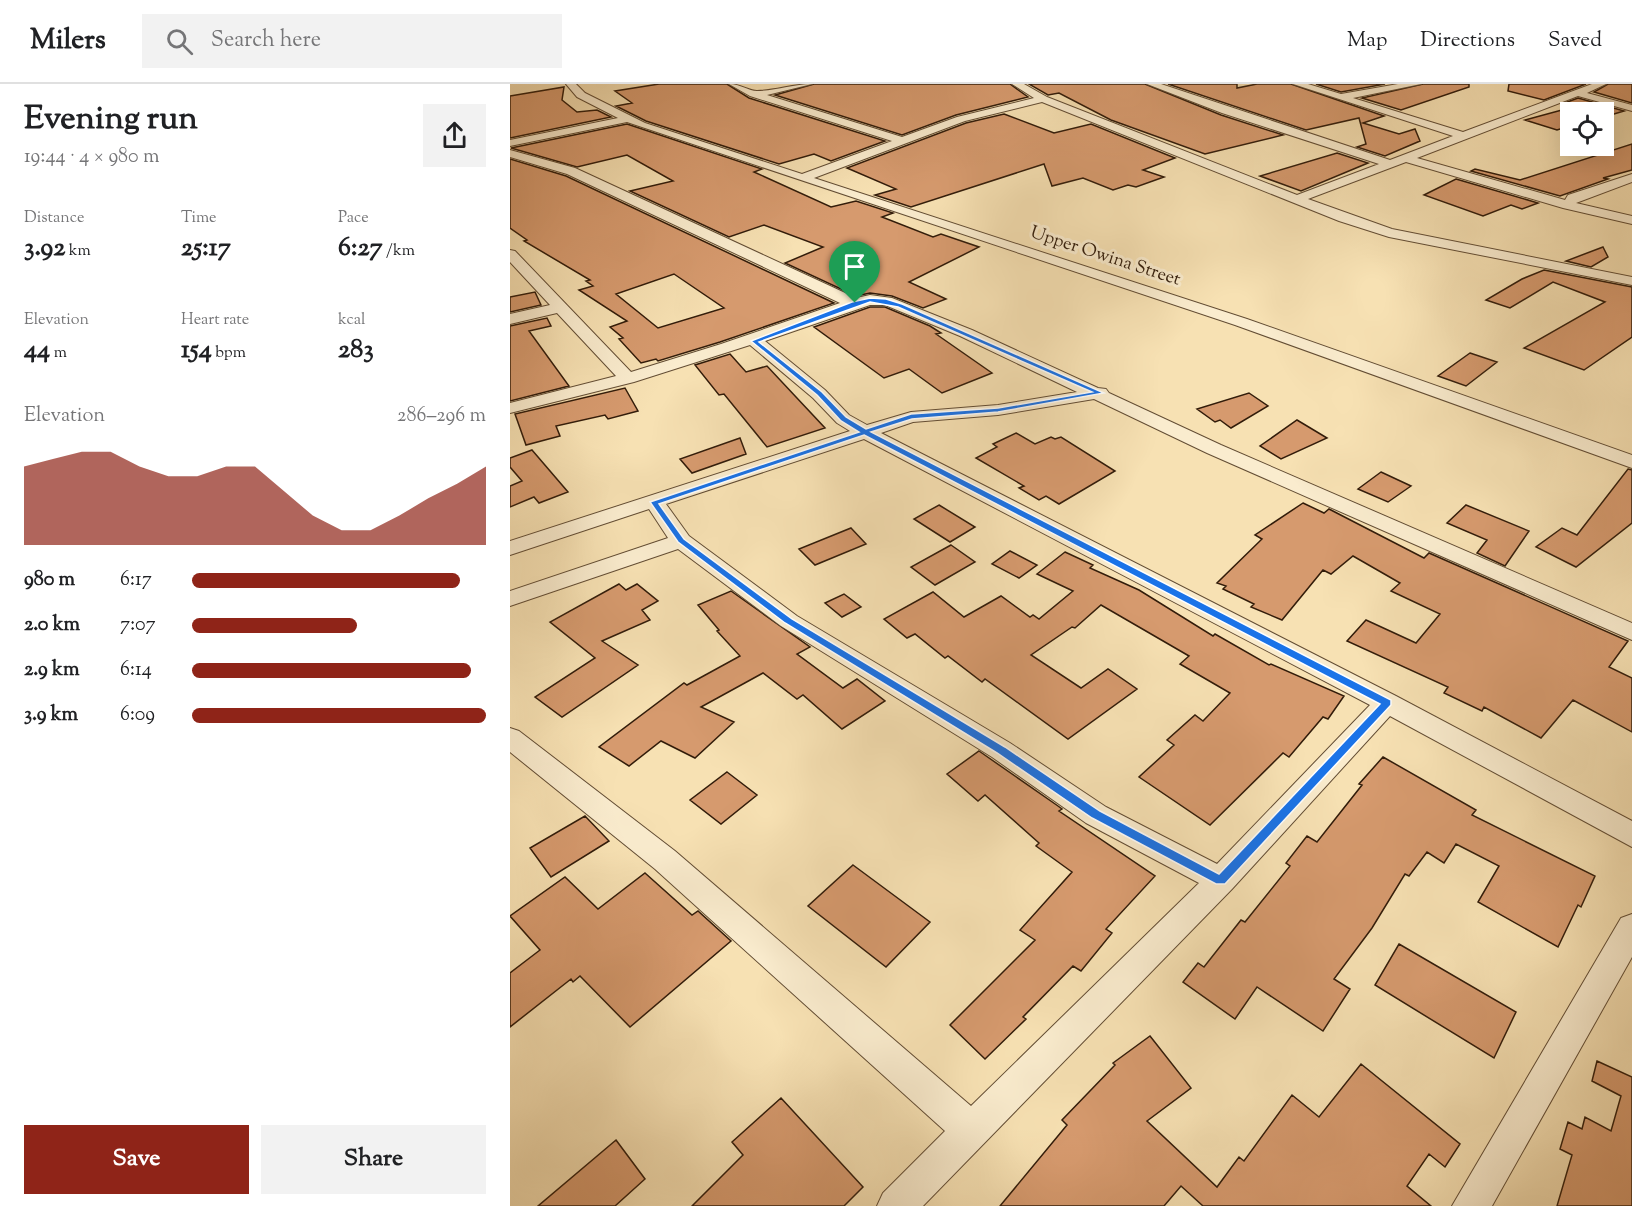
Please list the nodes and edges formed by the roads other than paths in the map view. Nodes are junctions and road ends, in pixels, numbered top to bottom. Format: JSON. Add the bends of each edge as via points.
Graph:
{"nodes":[{"id":1,"x":571,"y":84,"type":"edge"},
{"id":2,"x":734,"y":84,"type":"edge"},
{"id":3,"x":807,"y":84,"type":"edge"},
{"id":4,"x":1017,"y":84,"type":"edge"},
{"id":5,"x":1152,"y":84,"type":"edge"},
{"id":6,"x":1299,"y":84,"type":"edge"},
{"id":7,"x":1416,"y":84,"type":"edge"},
{"id":8,"x":1601,"y":84,"type":"edge"},
{"id":9,"x":1577,"y":93,"type":"junction"},
{"id":10,"x":754,"y":94,"type":"junction"},
{"id":11,"x":1339,"y":97,"type":"junction"},
{"id":12,"x":1043,"y":99,"type":"junction"},
{"id":13,"x":1632,"y":108,"type":"edge"},
{"id":14,"x":628,"y":119,"type":"junction"},
{"id":15,"x":1464,"y":136,"type":"junction"},
{"id":16,"x":904,"y":141,"type":"junction"},
{"id":17,"x":510,"y":143,"type":"edge"},
{"id":18,"x":510,"y":153,"type":"edge"},
{"id":19,"x":1406,"y":158,"type":"junction"},
{"id":20,"x":1391,"y":164,"type":"junction"},
{"id":21,"x":802,"y":178,"type":"junction"},
{"id":22,"x":1632,"y":178,"type":"edge"},
{"id":23,"x":1297,"y":199,"type":"junction"},
{"id":24,"x":1568,"y":205,"type":"junction"},
{"id":25,"x":1632,"y":220,"type":"edge"},
{"id":26,"x":510,"y":254,"type":"edge"},
{"id":27,"x":1632,"y":281,"type":"edge"},
{"id":28,"x":855,"y":303,"type":"junction"},
{"id":29,"x":562,"y":307,"type":"junction"},
{"id":30,"x":510,"y":319,"type":"edge"},
{"id":31,"x":755,"y":341,"type":"junction"},
{"id":32,"x":628,"y":378,"type":"junction"},
{"id":33,"x":1100,"y":393,"type":"junction"},
{"id":34,"x":510,"y":408,"type":"edge"},
{"id":35,"x":865,"y":432,"type":"junction"},
{"id":36,"x":1632,"y":462,"type":"edge"},
{"id":37,"x":654,"y":502,"type":"junction"},
{"id":38,"x":681,"y":541,"type":"junction"},
{"id":39,"x":510,"y":548,"type":"edge"},
{"id":40,"x":510,"y":599,"type":"edge"},
{"id":41,"x":1632,"y":632,"type":"edge"},
{"id":42,"x":1387,"y":703,"type":"junction"},
{"id":43,"x":510,"y":738,"type":"edge"},
{"id":44,"x":1632,"y":836,"type":"edge"},
{"id":45,"x":1221,"y":880,"type":"junction"},
{"id":46,"x":1632,"y":928,"type":"edge"},
{"id":47,"x":971,"y":1130,"type":"junction"},
{"id":48,"x":896,"y":1206,"type":"edge"},
{"id":49,"x":1471,"y":1206,"type":"edge"}],
"edges":[{"from":1,"to":14,"type":"street","name":"Upper Owina Street","via":[[582,95]]},
{"from":2,"to":10,"type":"street"},
{"from":3,"to":10,"type":"street"},
{"from":4,"to":12,"type":"street"},
{"from":5,"to":20,"type":"street"},
{"from":6,"to":11,"type":"street"},
{"from":7,"to":11,"type":"street"},
{"from":8,"to":9,"type":"street"},
{"from":9,"to":13,"type":"street"},
{"from":9,"to":15,"type":"street"},
{"from":10,"to":16,"type":"street"},
{"from":11,"to":15,"type":"street"},
{"from":12,"to":16,"type":"street","via":[[973,115]]},
{"from":12,"to":23,"type":"street"},
{"from":14,"to":17,"type":"street"},
{"from":14,"to":21,"type":"street","name":"Upper Owina Street"},
{"from":15,"to":19,"type":"street"},
{"from":16,"to":21,"type":"street"},
{"from":18,"to":28,"type":"street","via":[[568,169],[763,264]]},
{"from":19,"to":20,"type":"street"},
{"from":19,"to":24,"type":"street"},
{"from":20,"to":23,"type":"street"},
{"from":21,"to":36,"type":"street","name":"Upper Owina Street","via":[[1241,322]]},
{"from":22,"to":24,"type":"street","via":[[1574,198]]},
{"from":23,"to":27,"type":"street","via":[[1389,233]]},
{"from":24,"to":25,"type":"street"},
{"from":26,"to":29,"type":"street"},
{"from":28,"to":31,"type":"street"},
{"from":28,"to":33,"type":"street","via":[[870,300],[900,305]]},
{"from":29,"to":30,"type":"street"},
{"from":29,"to":32,"type":"street"},
{"from":31,"to":32,"type":"street"},
{"from":31,"to":35,"type":"street","via":[[843,419]]},
{"from":32,"to":34,"type":"street"},
{"from":33,"to":35,"type":"street","via":[[998,410],[911,417]]},
{"from":33,"to":41,"type":"street","via":[[1214,449]]},
{"from":35,"to":37,"type":"street"},
{"from":35,"to":42,"type":"street"},
{"from":37,"to":38,"type":"street"},
{"from":37,"to":39,"type":"street"},
{"from":38,"to":40,"type":"street"},
{"from":38,"to":45,"type":"street","via":[[789,621],[1001,750],[1096,815]]},
{"from":42,"to":44,"type":"street"},
{"from":42,"to":45,"type":"street"},
{"from":43,"to":47,"type":"street","via":[[665,860]]},
{"from":45,"to":47,"type":"street"},
{"from":46,"to":49,"type":"street"},
{"from":47,"to":48,"type":"street"}]}
